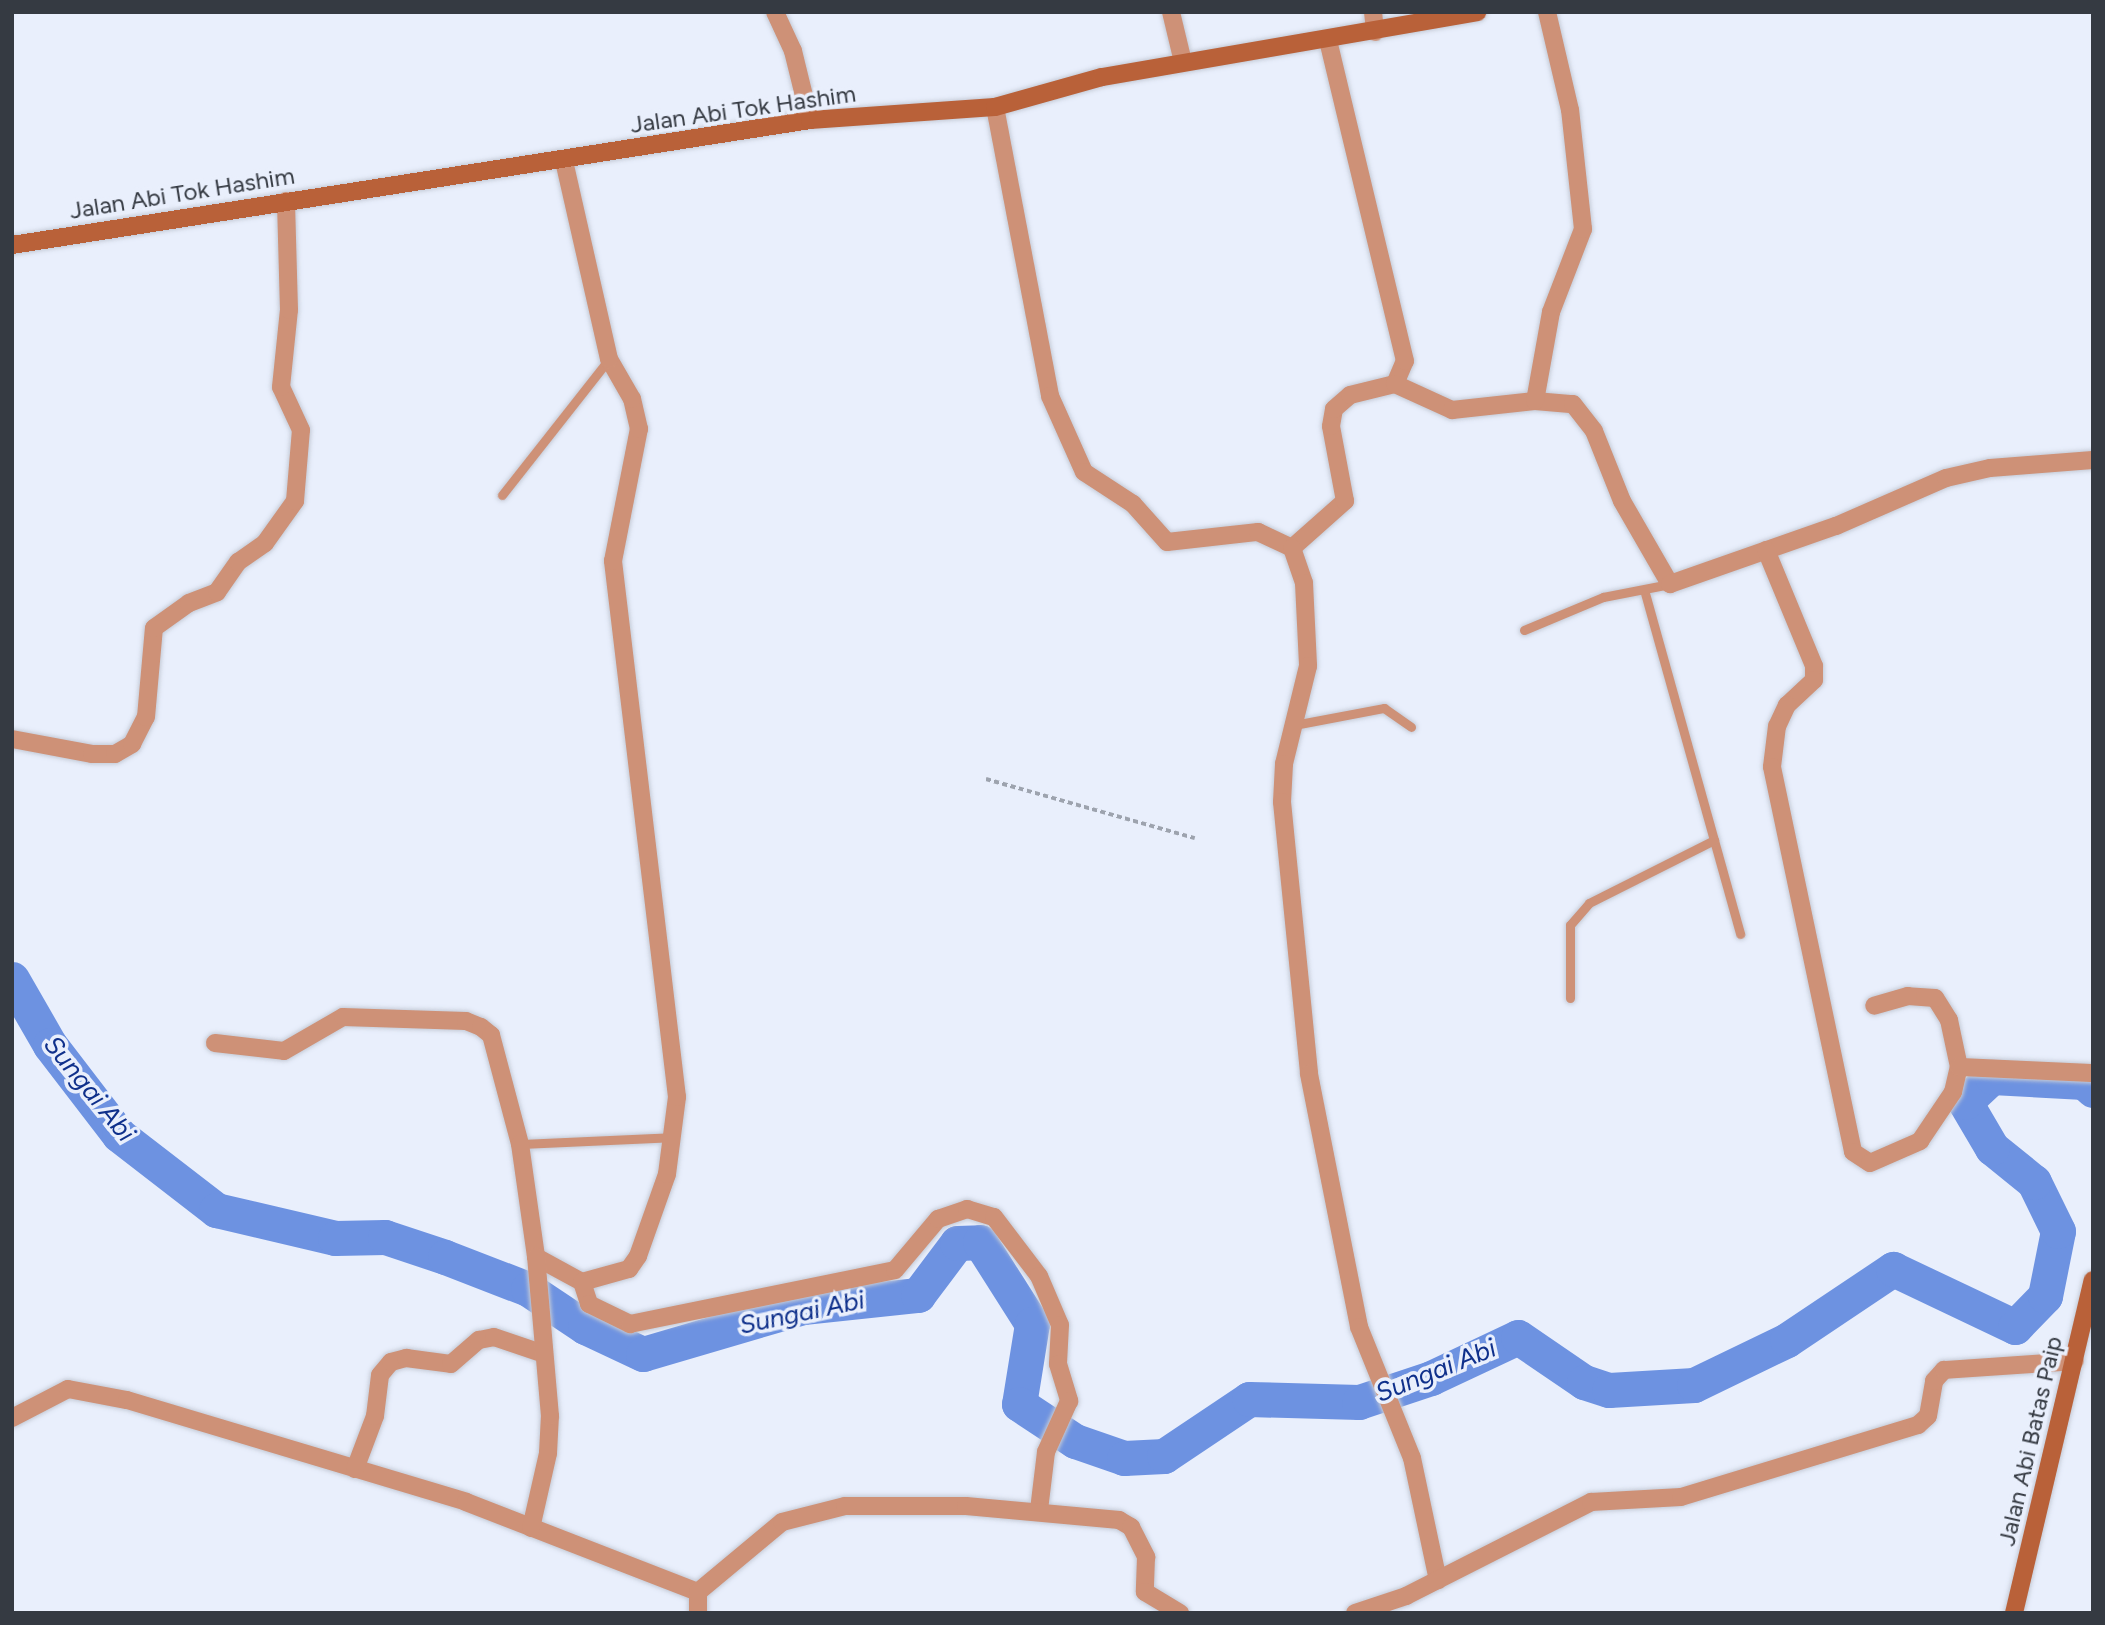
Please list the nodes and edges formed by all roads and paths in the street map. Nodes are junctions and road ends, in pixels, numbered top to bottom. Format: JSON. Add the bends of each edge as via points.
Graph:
{"nodes":[{"id":1,"x":775,"y":12,"type":"edge"},
{"id":2,"x":1171,"y":12,"type":"edge"},
{"id":3,"x":1373,"y":12,"type":"edge"},
{"id":4,"x":1477,"y":12,"type":"edge"},
{"id":5,"x":1548,"y":12,"type":"edge"},
{"id":6,"x":1375,"y":32,"type":"junction"},
{"id":7,"x":1328,"y":41,"type":"junction"},
{"id":8,"x":1183,"y":62,"type":"junction"},
{"id":9,"x":995,"y":107,"type":"junction"},
{"id":10,"x":810,"y":120,"type":"junction"},
{"id":11,"x":564,"y":162,"type":"junction"},
{"id":12,"x":286,"y":201,"type":"junction"},
{"id":13,"x":12,"y":245,"type":"edge"},
{"id":14,"x":609,"y":359,"type":"junction"},
{"id":15,"x":1395,"y":384,"type":"junction"},
{"id":16,"x":1535,"y":401,"type":"junction"},
{"id":17,"x":2093,"y":460,"type":"edge"},
{"id":18,"x":502,"y":495,"type":"dead end"},
{"id":19,"x":1292,"y":548,"type":"junction"},
{"id":20,"x":1766,"y":550,"type":"junction"},
{"id":21,"x":1670,"y":584,"type":"junction"},
{"id":22,"x":1645,"y":593,"type":"junction"},
{"id":23,"x":1524,"y":630,"type":"dead end"},
{"id":24,"x":1294,"y":725,"type":"junction"},
{"id":25,"x":1412,"y":727,"type":"dead end"},
{"id":26,"x":12,"y":739,"type":"edge"},
{"id":27,"x":986,"y":779,"type":"dead end"},
{"id":28,"x":1195,"y":838,"type":"dead end"},
{"id":29,"x":1714,"y":840,"type":"junction"},
{"id":30,"x":1740,"y":934,"type":"dead end"},
{"id":31,"x":1570,"y":998,"type":"dead end"},
{"id":32,"x":1874,"y":1006,"type":"dead end"},
{"id":33,"x":215,"y":1043,"type":"dead end"},
{"id":34,"x":1959,"y":1067,"type":"junction"},
{"id":35,"x":2093,"y":1073,"type":"edge"},
{"id":36,"x":674,"y":1137,"type":"junction"},
{"id":37,"x":520,"y":1144,"type":"junction"},
{"id":38,"x":536,"y":1257,"type":"junction"},
{"id":39,"x":2093,"y":1280,"type":"edge"},
{"id":40,"x":582,"y":1282,"type":"junction"},
{"id":41,"x":544,"y":1354,"type":"junction"},
{"id":42,"x":2075,"y":1362,"type":"junction"},
{"id":43,"x":12,"y":1418,"type":"edge"},
{"id":44,"x":355,"y":1469,"type":"junction"},
{"id":45,"x":1039,"y":1510,"type":"junction"},
{"id":46,"x":531,"y":1528,"type":"junction"},
{"id":47,"x":1438,"y":1580,"type":"junction"},
{"id":48,"x":698,"y":1592,"type":"junction"},
{"id":49,"x":698,"y":1613,"type":"edge"},
{"id":50,"x":1181,"y":1613,"type":"edge"},
{"id":51,"x":1355,"y":1613,"type":"edge"},
{"id":52,"x":2014,"y":1613,"type":"edge"}],
"edges":[{"from":1,"to":10,"type":"street","via":[[793,51]]},
{"from":2,"to":8,"type":"street"},
{"from":3,"to":6,"type":"street"},
{"from":4,"to":6,"type":"main road","name":"Jalan Abi Tok Hashim"},
{"from":5,"to":16,"type":"street","via":[[1570,110],[1583,229],[1551,312]]},
{"from":6,"to":7,"type":"main road","name":"Jalan Abi Tok Hashim"},
{"from":7,"to":8,"type":"main road","name":"Jalan Abi Tok Hashim"},
{"from":7,"to":15,"type":"street","via":[[1402,339],[1405,361]]},
{"from":8,"to":9,"type":"main road","name":"Jalan Abi Tok Hashim","via":[[1102,77]]},
{"from":9,"to":10,"type":"main road","name":"Jalan Abi Tok Hashim"},
{"from":9,"to":19,"type":"street","via":[[1050,396],[1084,472],[1133,504],[1167,542],[1258,532]]},
{"from":10,"to":11,"type":"main road","name":"Jalan Abi Tok Hashim"},
{"from":11,"to":12,"type":"main road","name":"Jalan Abi Tok Hashim"},
{"from":11,"to":14,"type":"street"},
{"from":12,"to":13,"type":"main road","name":"Jalan Abi Tok Hashim"},
{"from":12,"to":26,"type":"street","via":[[289,310],[281,387],[300,430],[295,501],[265,543],[238,562],[217,592],[189,603],[154,628],[146,717],[132,744],[115,754],[92,754]]},
{"from":14,"to":18,"type":"lane"},
{"from":14,"to":36,"type":"street","via":[[632,399],[639,429],[613,561],[674,1059]]},
{"from":15,"to":16,"type":"street","via":[[1452,410]]},
{"from":15,"to":19,"type":"street","via":[[1350,395],[1334,409],[1331,426],[1345,501]]},
{"from":16,"to":21,"type":"street","via":[[1573,404],[1584,416],[1622,501]]},
{"from":17,"to":20,"type":"street","via":[[1990,468],[1947,478]]},
{"from":19,"to":24,"type":"street","via":[[1304,583],[1308,666]]},
{"from":20,"to":21,"type":"street"},
{"from":20,"to":34,"type":"street","via":[[1814,666],[1814,680],[1787,705],[1777,726],[1772,767],[1853,1152],[1860,1161],[1870,1163],[1920,1141],[1953,1092]]},
{"from":21,"to":22,"type":"lane"},
{"from":22,"to":23,"type":"lane","via":[[1603,597]]},
{"from":22,"to":29,"type":"lane"},
{"from":24,"to":25,"type":"lane","via":[[1384,708]]},
{"from":24,"to":47,"type":"street","via":[[1284,764],[1284,850],[1308,1074],[1337,1231],[1370,1359],[1409,1449]]},
{"from":27,"to":28,"type":"path"},
{"from":29,"to":30,"type":"lane"},
{"from":29,"to":31,"type":"lane","via":[[1589,903],[1570,925]]},
{"from":32,"to":34,"type":"street","via":[[1908,996],[1935,998],[1949,1020]]},
{"from":33,"to":37,"type":"street","via":[[270,1053],[284,1051],[343,1017],[466,1021],[491,1035]]},
{"from":34,"to":35,"type":"street"},
{"from":36,"to":37,"type":"lane"},
{"from":36,"to":40,"type":"street","via":[[638,1256],[629,1269]]},
{"from":37,"to":38,"type":"street"},
{"from":38,"to":40,"type":"street"},
{"from":38,"to":41,"type":"street"},
{"from":39,"to":42,"type":"main road","name":"Jalan Abi Batas Paip"},
{"from":40,"to":45,"type":"street","via":[[589,1304],[630,1324],[895,1270],[938,1219],[954,1210],[983,1212],[1005,1226],[1060,1325],[1058,1364],[1069,1401],[1046,1452]]},
{"from":41,"to":44,"type":"street","via":[[494,1337],[479,1340],[451,1364],[406,1358],[391,1362],[380,1375],[375,1416]]},
{"from":41,"to":46,"type":"street","via":[[548,1453]]},
{"from":42,"to":47,"type":"street","via":[[1944,1370],[1934,1381],[1927,1416],[1918,1425],[1681,1497],[1591,1502]]},
{"from":42,"to":52,"type":"main road","name":"Jalan Abi Batas Paip"},
{"from":43,"to":44,"type":"street","via":[[56,1393],[87,1391],[215,1423]]},
{"from":44,"to":46,"type":"street"},
{"from":45,"to":48,"type":"street","via":[[845,1506],[782,1522]]},
{"from":45,"to":50,"type":"street","via":[[1111,1516],[1131,1527],[1146,1558],[1145,1592]]},
{"from":46,"to":48,"type":"street"},
{"from":47,"to":51,"type":"street"},
{"from":48,"to":49,"type":"street"}]}
